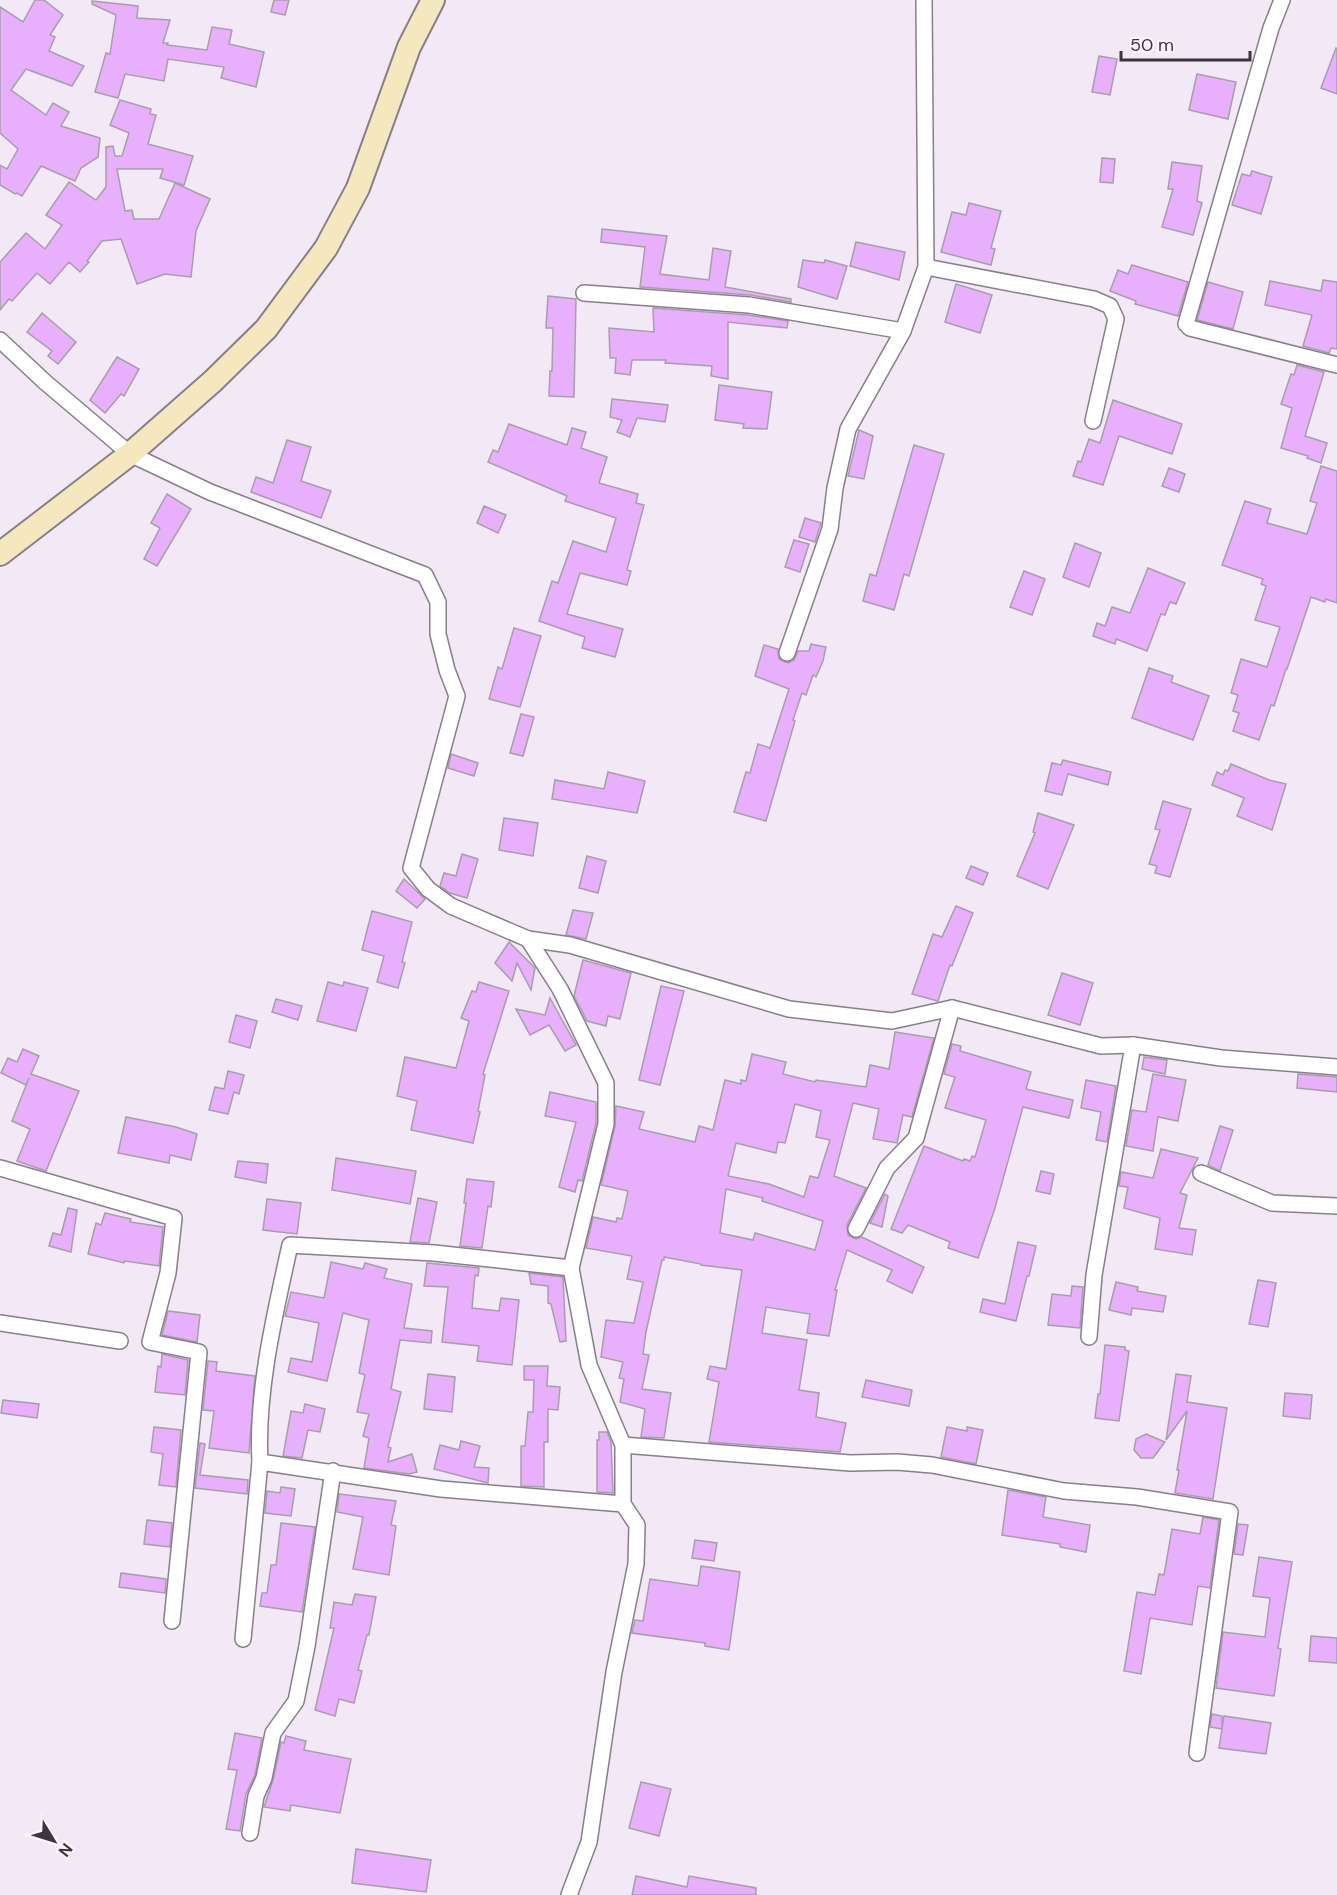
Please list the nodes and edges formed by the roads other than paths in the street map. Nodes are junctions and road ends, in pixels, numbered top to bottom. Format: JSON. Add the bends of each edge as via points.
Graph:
{"nodes":[{"id":1,"x":434,"y":0,"type":"edge"},
{"id":2,"x":924,"y":0,"type":"edge"},
{"id":3,"x":1282,"y":0,"type":"edge"},
{"id":4,"x":926,"y":267,"type":"junction"},
{"id":5,"x":584,"y":292,"type":"dead end"},
{"id":6,"x":903,"y":331,"type":"junction"},
{"id":7,"x":0,"y":340,"type":"edge"},
{"id":8,"x":1337,"y":365,"type":"edge"},
{"id":9,"x":1093,"y":421,"type":"dead end"},
{"id":10,"x":130,"y":454,"type":"junction"},
{"id":11,"x":0,"y":554,"type":"edge"},
{"id":12,"x":787,"y":653,"type":"dead end"},
{"id":13,"x":528,"y":939,"type":"junction"},
{"id":14,"x":952,"y":1008,"type":"junction"},
{"id":15,"x":1133,"y":1045,"type":"junction"},
{"id":16,"x":1337,"y":1067,"type":"edge"},
{"id":17,"x":0,"y":1168,"type":"edge"},
{"id":18,"x":1201,"y":1173,"type":"dead end"},
{"id":19,"x":1337,"y":1206,"type":"edge"},
{"id":20,"x":856,"y":1229,"type":"dead end"},
{"id":21,"x":571,"y":1268,"type":"junction"},
{"id":22,"x":0,"y":1323,"type":"edge"},
{"id":23,"x":1089,"y":1337,"type":"dead end"},
{"id":24,"x":120,"y":1341,"type":"dead end"},
{"id":25,"x":623,"y":1445,"type":"junction"},
{"id":26,"x":260,"y":1462,"type":"junction"},
{"id":27,"x":333,"y":1471,"type":"junction"},
{"id":28,"x":623,"y":1504,"type":"junction"},
{"id":29,"x":172,"y":1621,"type":"dead end"},
{"id":30,"x":243,"y":1639,"type":"dead end"},
{"id":31,"x":1197,"y":1753,"type":"dead end"},
{"id":32,"x":250,"y":1833,"type":"dead end"},
{"id":33,"x":569,"y":1895,"type":"edge"}],
"edges":[{"from":1,"to":10,"type":"street","via":[[410,47],[358,188],[326,248],[266,329]]},
{"from":2,"to":4,"type":"street"},
{"from":3,"to":8,"type":"street","via":[[1186,324]]},
{"from":4,"to":6,"type":"street"},
{"from":4,"to":9,"type":"street","via":[[1094,299],[1110,306],[1116,319]]},
{"from":5,"to":6,"type":"street","via":[[749,305]]},
{"from":6,"to":12,"type":"street","via":[[848,429],[830,530]]},
{"from":7,"to":10,"type":"street"},
{"from":10,"to":11,"type":"street"},
{"from":10,"to":13,"type":"street","via":[[210,492],[425,575],[438,602],[438,634],[457,696],[411,868],[428,889],[451,906]]},
{"from":13,"to":14,"type":"street","via":[[570,945],[789,1009],[892,1021]]},
{"from":13,"to":21,"type":"street","via":[[561,989],[606,1083],[606,1124]]},
{"from":14,"to":15,"type":"street","via":[[1101,1046]]},
{"from":14,"to":20,"type":"street","via":[[916,1138],[887,1168]]},
{"from":15,"to":16,"type":"street","via":[[1221,1058]]},
{"from":15,"to":23,"type":"street","via":[[1094,1275]]},
{"from":17,"to":29,"type":"street","via":[[174,1218],[168,1273],[150,1342],[199,1352]]},
{"from":18,"to":19,"type":"street","via":[[1272,1203]]},
{"from":21,"to":25,"type":"street","via":[[589,1365]]},
{"from":21,"to":26,"type":"street","via":[[434,1253],[290,1245],[273,1318],[258,1436]]},
{"from":22,"to":24,"type":"street"},
{"from":25,"to":28,"type":"street"},
{"from":25,"to":31,"type":"street","via":[[850,1463],[932,1465],[1064,1491],[1137,1497],[1230,1512]]},
{"from":26,"to":27,"type":"street"},
{"from":26,"to":30,"type":"street"},
{"from":27,"to":28,"type":"street","via":[[441,1489]]},
{"from":27,"to":32,"type":"street","via":[[308,1646],[296,1701],[273,1733]]},
{"from":28,"to":33,"type":"street","via":[[637,1525],[636,1564],[614,1672],[589,1842]]}]}
